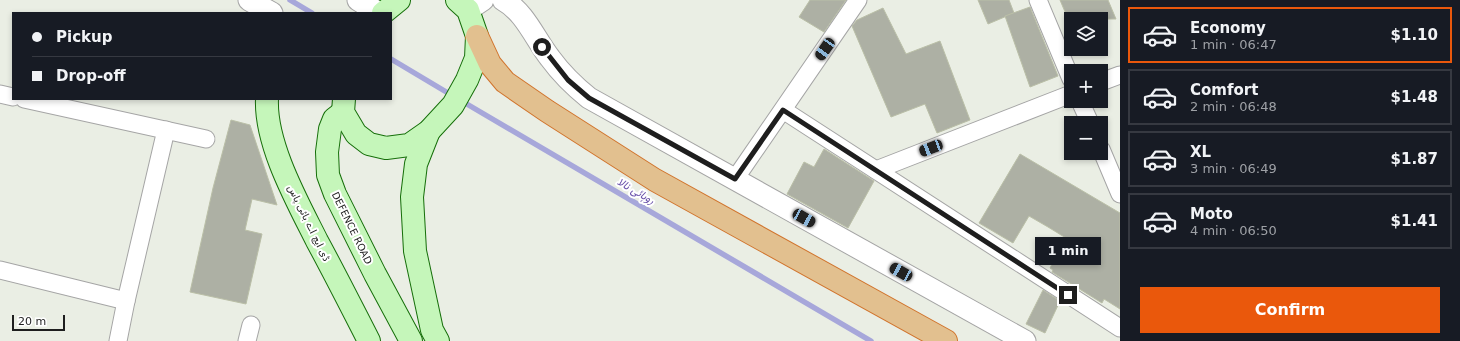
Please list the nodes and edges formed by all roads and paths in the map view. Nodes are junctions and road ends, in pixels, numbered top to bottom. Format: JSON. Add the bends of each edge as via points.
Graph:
{"nodes":[{"id":1,"x":242,"y":0,"type":"edge"},
{"id":2,"x":250,"y":0,"type":"edge"},
{"id":3,"x":358,"y":0,"type":"edge"},
{"id":4,"x":399,"y":0,"type":"edge"},
{"id":5,"x":503,"y":0,"type":"edge"},
{"id":6,"x":858,"y":0,"type":"edge"},
{"id":7,"x":1038,"y":0,"type":"edge"},
{"id":8,"x":469,"y":3,"type":"edge"},
{"id":9,"x":247,"y":12,"type":"edge"},
{"id":10,"x":270,"y":12,"type":"edge"},
{"id":11,"x":377,"y":12,"type":"edge"},
{"id":12,"x":384,"y":12,"type":"edge"},
{"id":13,"x":477,"y":36,"type":"junction"},
{"id":14,"x":1065,"y":64,"type":"edge"},
{"id":15,"x":1120,"y":75,"type":"edge"},
{"id":16,"x":1108,"y":79,"type":"edge"},
{"id":17,"x":0,"y":94,"type":"edge"},
{"id":18,"x":12,"y":97,"type":"edge"},
{"id":19,"x":1064,"y":97,"type":"edge"},
{"id":20,"x":29,"y":100,"type":"edge"},
{"id":21,"x":266,"y":100,"type":"edge"},
{"id":22,"x":343,"y":105,"type":"edge"},
{"id":23,"x":783,"y":110,"type":"junction"},
{"id":24,"x":166,"y":130,"type":"junction"},
{"id":25,"x":429,"y":131,"type":"junction"},
{"id":26,"x":206,"y":139,"type":"dead end"},
{"id":27,"x":1106,"y":160,"type":"edge"},
{"id":28,"x":876,"y":170,"type":"junction"},
{"id":29,"x":735,"y":179,"type":"junction"},
{"id":30,"x":1120,"y":194,"type":"edge"},
{"id":31,"x":0,"y":270,"type":"edge"},
{"id":32,"x":126,"y":301,"type":"junction"},
{"id":33,"x":1120,"y":328,"type":"edge"},
{"id":34,"x":118,"y":341,"type":"edge"},
{"id":35,"x":369,"y":341,"type":"edge"},
{"id":36,"x":411,"y":341,"type":"edge"},
{"id":37,"x":438,"y":341,"type":"edge"},
{"id":38,"x":946,"y":341,"type":"edge"},
{"id":39,"x":1025,"y":341,"type":"edge"}],
"edges":[{"from":1,"to":9,"type":"street"},
{"from":2,"to":10,"type":"street"},
{"from":3,"to":11,"type":"street"},
{"from":4,"to":12,"type":"main road"},
{"from":5,"to":29,"type":"street","via":[[518,12],[549,58],[568,80],[589,98]]},
{"from":6,"to":23,"type":"street"},
{"from":7,"to":14,"type":"street"},
{"from":8,"to":13,"type":"main road"},
{"from":13,"to":25,"type":"main road","via":[[476,58],[467,80],[453,105]]},
{"from":13,"to":38,"type":"highway","via":[[490,64],[505,82],[547,111],[654,180]]},
{"from":15,"to":16,"type":"street"},
{"from":17,"to":18,"type":"street"},
{"from":19,"to":28,"type":"street"},
{"from":20,"to":24,"type":"street"},
{"from":21,"to":35,"type":"main road","name":"ڈی ایچ اے بائی پاس","via":[[271,136],[291,189]]},
{"from":22,"to":25,"type":"main road","via":[[356,134],[369,144],[386,148],[409,145]]},
{"from":22,"to":36,"type":"main road","name":"DEFENCE ROAD","via":[[330,129],[326,152],[328,175],[371,268]]},
{"from":23,"to":28,"type":"street"},
{"from":23,"to":29,"type":"street"},
{"from":24,"to":26,"type":"street"},
{"from":24,"to":32,"type":"street"},
{"from":25,"to":37,"type":"main road","via":[[416,164],[412,197],[415,251],[432,330]]},
{"from":27,"to":30,"type":"street"},
{"from":28,"to":33,"type":"street"},
{"from":29,"to":39,"type":"street"},
{"from":31,"to":32,"type":"street"},
{"from":32,"to":34,"type":"street"}]}
